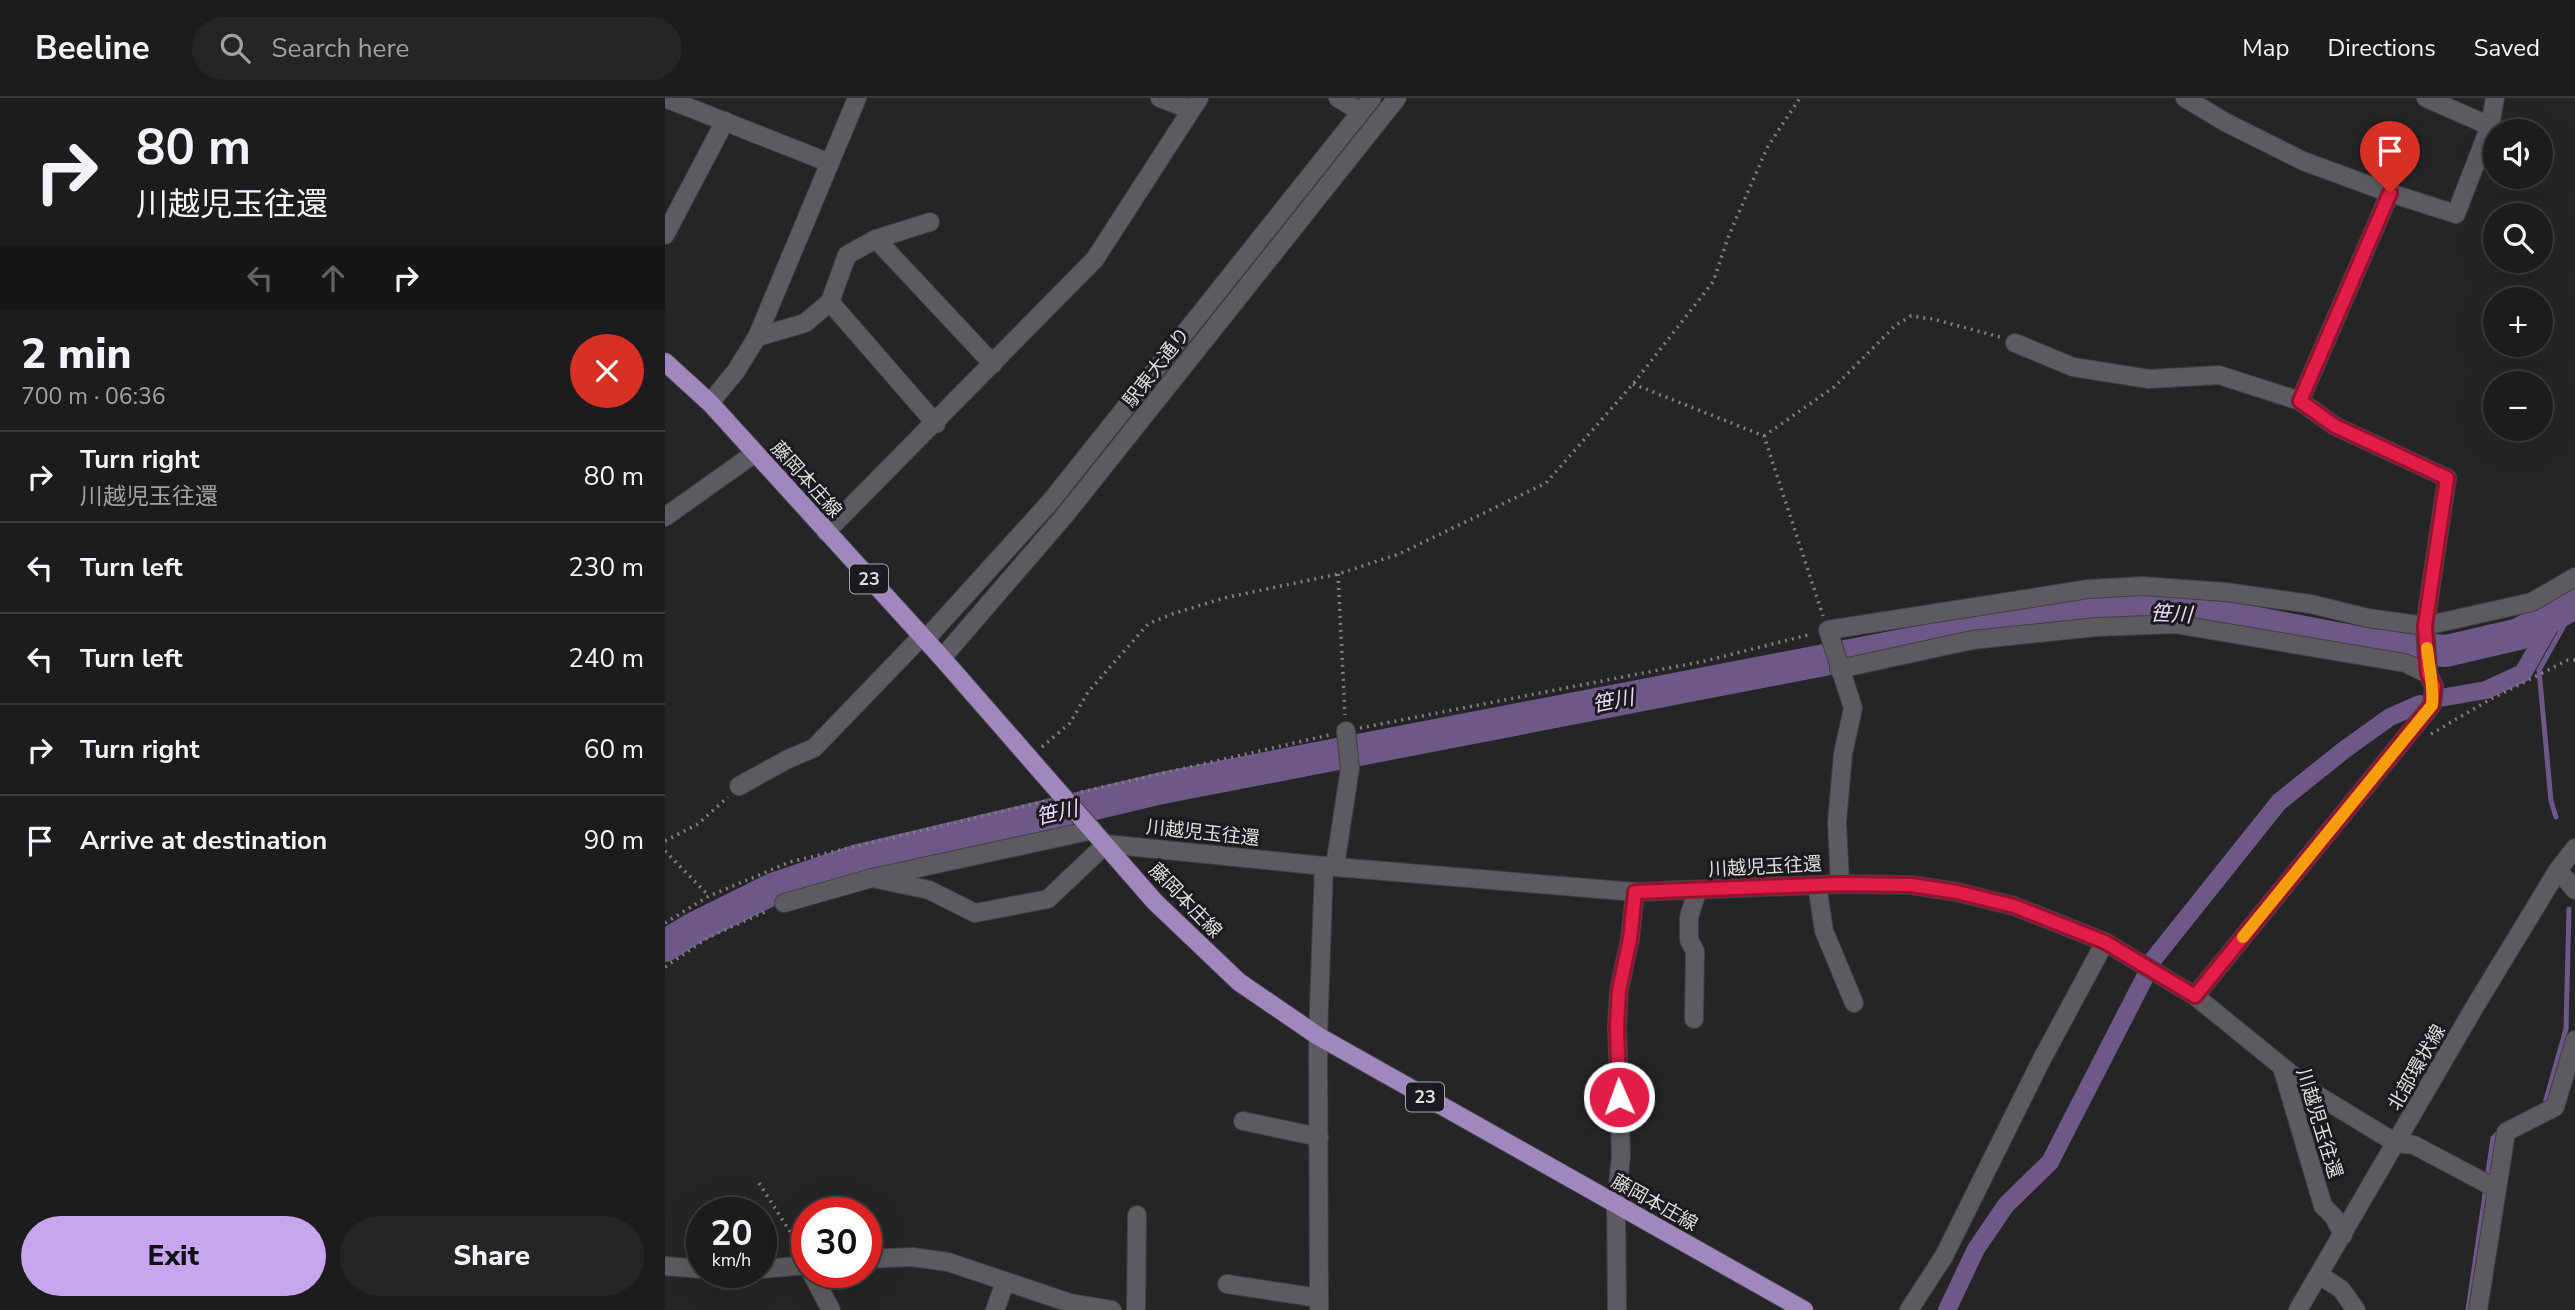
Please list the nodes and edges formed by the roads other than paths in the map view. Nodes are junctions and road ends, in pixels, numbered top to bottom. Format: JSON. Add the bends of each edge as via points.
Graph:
{"nodes":[{"id":1,"x":665,"y":98,"type":"edge"},
{"id":2,"x":857,"y":98,"type":"edge"},
{"id":3,"x":1160,"y":98,"type":"edge"},
{"id":4,"x":1338,"y":98,"type":"edge"},
{"id":5,"x":1397,"y":98,"type":"edge"},
{"id":6,"x":2185,"y":98,"type":"edge"},
{"id":7,"x":2426,"y":98,"type":"edge"},
{"id":8,"x":2495,"y":98,"type":"edge"},
{"id":9,"x":1195,"y":104,"type":"edge"},
{"id":10,"x":1366,"y":105,"type":"edge"},
{"id":11,"x":2491,"y":119,"type":"edge"},
{"id":12,"x":725,"y":121,"type":"junction"},
{"id":13,"x":2483,"y":122,"type":"edge"},
{"id":14,"x":2483,"y":143,"type":"edge"},
{"id":15,"x":830,"y":163,"type":"junction"},
{"id":16,"x":2390,"y":193,"type":"junction"},
{"id":17,"x":930,"y":222,"type":"dead end"},
{"id":18,"x":665,"y":234,"type":"edge"},
{"id":19,"x":876,"y":239,"type":"junction"},
{"id":20,"x":830,"y":302,"type":"junction"},
{"id":21,"x":757,"y":337,"type":"junction"},
{"id":22,"x":2015,"y":343,"type":"road end"},
{"id":23,"x":665,"y":362,"type":"edge"},
{"id":24,"x":993,"y":365,"type":"junction"},
{"id":25,"x":2300,"y":401,"type":"junction"},
{"id":26,"x":710,"y":403,"type":"junction"},
{"id":27,"x":936,"y":424,"type":"junction"},
{"id":28,"x":755,"y":453,"type":"junction"},
{"id":29,"x":665,"y":517,"type":"edge"},
{"id":30,"x":826,"y":532,"type":"junction"},
{"id":31,"x":2575,"y":577,"type":"edge"},
{"id":32,"x":2425,"y":626,"type":"junction"},
{"id":33,"x":924,"y":638,"type":"junction"},
{"id":34,"x":942,"y":658,"type":"junction"},
{"id":35,"x":1839,"y":668,"type":"junction"},
{"id":36,"x":2428,"y":668,"type":"junction"},
{"id":37,"x":1346,"y":731,"type":"road end"},
{"id":38,"x":739,"y":786,"type":"road end"},
{"id":39,"x":1091,"y":828,"type":"junction"},
{"id":40,"x":1106,"y":844,"type":"junction"},
{"id":41,"x":2575,"y":848,"type":"edge"},
{"id":42,"x":1330,"y":866,"type":"junction"},
{"id":43,"x":2558,"y":870,"type":"junction"},
{"id":44,"x":871,"y":878,"type":"junction"},
{"id":45,"x":1840,"y":884,"type":"junction"},
{"id":46,"x":1817,"y":885,"type":"junction"},
{"id":47,"x":2575,"y":890,"type":"edge"},
{"id":48,"x":1697,"y":891,"type":"junction"},
{"id":49,"x":1635,"y":892,"type":"junction"},
{"id":50,"x":784,"y":903,"type":"road end"},
{"id":51,"x":2105,"y":942,"type":"junction"},
{"id":52,"x":2195,"y":996,"type":"junction"},
{"id":53,"x":1854,"y":1003,"type":"dead end"},
{"id":54,"x":1694,"y":1019,"type":"dead end"},
{"id":55,"x":1318,"y":1036,"type":"junction"},
{"id":56,"x":2575,"y":1040,"type":"edge"},
{"id":57,"x":2283,"y":1068,"type":"junction"},
{"id":58,"x":1243,"y":1121,"type":"dead end"},
{"id":59,"x":1318,"y":1137,"type":"junction"},
{"id":60,"x":2396,"y":1143,"type":"junction"},
{"id":61,"x":2495,"y":1188,"type":"junction"},
{"id":62,"x":1616,"y":1205,"type":"junction"},
{"id":63,"x":1137,"y":1215,"type":"dead end"},
{"id":64,"x":2343,"y":1235,"type":"junction"},
{"id":65,"x":882,"y":1258,"type":"edge"},
{"id":66,"x":665,"y":1266,"type":"edge"},
{"id":67,"x":686,"y":1268,"type":"edge"},
{"id":68,"x":2319,"y":1275,"type":"junction"},
{"id":69,"x":1005,"y":1283,"type":"junction"},
{"id":70,"x":1227,"y":1284,"type":"dead end"},
{"id":71,"x":819,"y":1288,"type":"edge"},
{"id":72,"x":1319,"y":1304,"type":"edge"},
{"id":73,"x":831,"y":1310,"type":"edge"},
{"id":74,"x":995,"y":1310,"type":"edge"},
{"id":75,"x":1112,"y":1310,"type":"edge"},
{"id":76,"x":1136,"y":1310,"type":"edge"},
{"id":77,"x":1617,"y":1310,"type":"edge"},
{"id":78,"x":1804,"y":1310,"type":"edge"},
{"id":79,"x":1909,"y":1310,"type":"edge"},
{"id":80,"x":2298,"y":1310,"type":"edge"},
{"id":81,"x":2356,"y":1310,"type":"edge"},
{"id":82,"x":2478,"y":1310,"type":"edge"}],
"edges":[{"from":1,"to":12,"type":"street"},
{"from":2,"to":15,"type":"street"},
{"from":3,"to":9,"type":"street"},
{"from":4,"to":10,"type":"street"},
{"from":5,"to":34,"type":"street","name":"駅東大通り","via":[[1066,514]]},
{"from":6,"to":16,"type":"street","via":[[2303,160]]},
{"from":7,"to":13,"type":"street"},
{"from":8,"to":11,"type":"street"},
{"from":9,"to":24,"type":"street","via":[[1095,259]]},
{"from":10,"to":33,"type":"street","name":"駅東大通り","via":[[1051,501]]},
{"from":12,"to":15,"type":"street"},
{"from":12,"to":18,"type":"street"},
{"from":14,"to":16,"type":"street","via":[[2456,214]]},
{"from":15,"to":21,"type":"street"},
{"from":16,"to":25,"type":"street"},
{"from":17,"to":19,"type":"street"},
{"from":19,"to":20,"type":"street","via":[[847,255]]},
{"from":19,"to":24,"type":"street"},
{"from":20,"to":21,"type":"street","via":[[805,323]]},
{"from":20,"to":27,"type":"street"},
{"from":21,"to":26,"type":"street"},
{"from":22,"to":25,"type":"street","via":[[2073,368],[2150,379],[2219,375]]},
{"from":23,"to":26,"type":"main road","name":"藤岡本庄線","number":"23"},
{"from":24,"to":27,"type":"street"},
{"from":25,"to":32,"type":"street","via":[[2335,426],[2447,478]]},
{"from":26,"to":28,"type":"main road","name":"藤岡本庄線","number":"23"},
{"from":27,"to":30,"type":"street"},
{"from":28,"to":29,"type":"street"},
{"from":28,"to":30,"type":"main road","name":"藤岡本庄線","number":"23"},
{"from":30,"to":33,"type":"main road","name":"藤岡本庄線","number":"23"},
{"from":31,"to":32,"type":"street","via":[[2532,602]]},
{"from":32,"to":35,"type":"street","via":[[2225,592],[2143,586],[2088,589],[1830,633]]},
{"from":32,"to":36,"type":"street"},
{"from":33,"to":34,"type":"main road","name":"藤岡本庄線","number":"23"},
{"from":33,"to":38,"type":"street","name":"駅東大通り","via":[[814,748]]},
{"from":34,"to":39,"type":"main road","name":"藤岡本庄線","number":"23"},
{"from":35,"to":36,"type":"street","via":[[1972,640],[2175,624]]},
{"from":35,"to":45,"type":"street","via":[[1853,708],[1843,754],[1837,822]]},
{"from":36,"to":52,"type":"street","via":[[2434,686],[2432,705]]},
{"from":37,"to":42,"type":"street","via":[[1350,768]]},
{"from":39,"to":40,"type":"main road","name":"藤岡本庄線","number":"23"},
{"from":39,"to":44,"type":"street"},
{"from":40,"to":42,"type":"street","name":"川越児玉往還"},
{"from":40,"to":44,"type":"street","via":[[1048,899],[975,913],[929,890]]},
{"from":40,"to":55,"type":"main road","name":"藤岡本庄線","number":"23","via":[[1155,902],[1212,957]]},
{"from":41,"to":43,"type":"street","name":"北部環状線"},
{"from":42,"to":49,"type":"street","name":"川越児玉往還"},
{"from":42,"to":55,"type":"street"},
{"from":43,"to":47,"type":"street"},
{"from":43,"to":60,"type":"street","name":"北部環状線"},
{"from":44,"to":50,"type":"street"},
{"from":45,"to":46,"type":"street","name":"川越児玉往還"},
{"from":45,"to":51,"type":"street","name":"川越児玉往還","via":[[1911,885],[1957,892],[2014,906]]},
{"from":46,"to":48,"type":"street","name":"川越児玉往還"},
{"from":46,"to":53,"type":"street","via":[[1824,931]]},
{"from":48,"to":49,"type":"street","name":"川越児玉往還"},
{"from":48,"to":54,"type":"street","via":[[1689,917],[1689,940],[1695,951]]},
{"from":49,"to":62,"type":"street","via":[[1619,990],[1621,1156]]},
{"from":51,"to":52,"type":"street","name":"川越児玉往還"},
{"from":51,"to":79,"type":"street","via":[[1944,1256]]},
{"from":52,"to":57,"type":"street","name":"川越児玉往還"},
{"from":55,"to":59,"type":"street"},
{"from":55,"to":62,"type":"main road","name":"藤岡本庄線","number":"23"},
{"from":56,"to":61,"type":"street","via":[[2555,1107],[2506,1132]]},
{"from":57,"to":60,"type":"street","via":[[2317,1095]]},
{"from":57,"to":64,"type":"street","name":"川越児玉往還","via":[[2323,1206]]},
{"from":58,"to":59,"type":"street"},
{"from":59,"to":72,"type":"street"},
{"from":60,"to":61,"type":"street","via":[[2413,1145]]},
{"from":60,"to":64,"type":"street","name":"北部環状線"},
{"from":61,"to":82,"type":"street"},
{"from":62,"to":77,"type":"street"},
{"from":62,"to":78,"type":"main road","name":"藤岡本庄線","number":"23"},
{"from":63,"to":76,"type":"street"},
{"from":64,"to":68,"type":"street","name":"北部環状線"},
{"from":65,"to":69,"type":"street","via":[[927,1258],[965,1266]]},
{"from":66,"to":67,"type":"street"},
{"from":68,"to":80,"type":"street","name":"北部環状線"},
{"from":68,"to":81,"type":"street","via":[[2341,1289]]},
{"from":69,"to":74,"type":"street"},
{"from":69,"to":75,"type":"street"},
{"from":70,"to":72,"type":"street"},
{"from":71,"to":73,"type":"street"}]}
